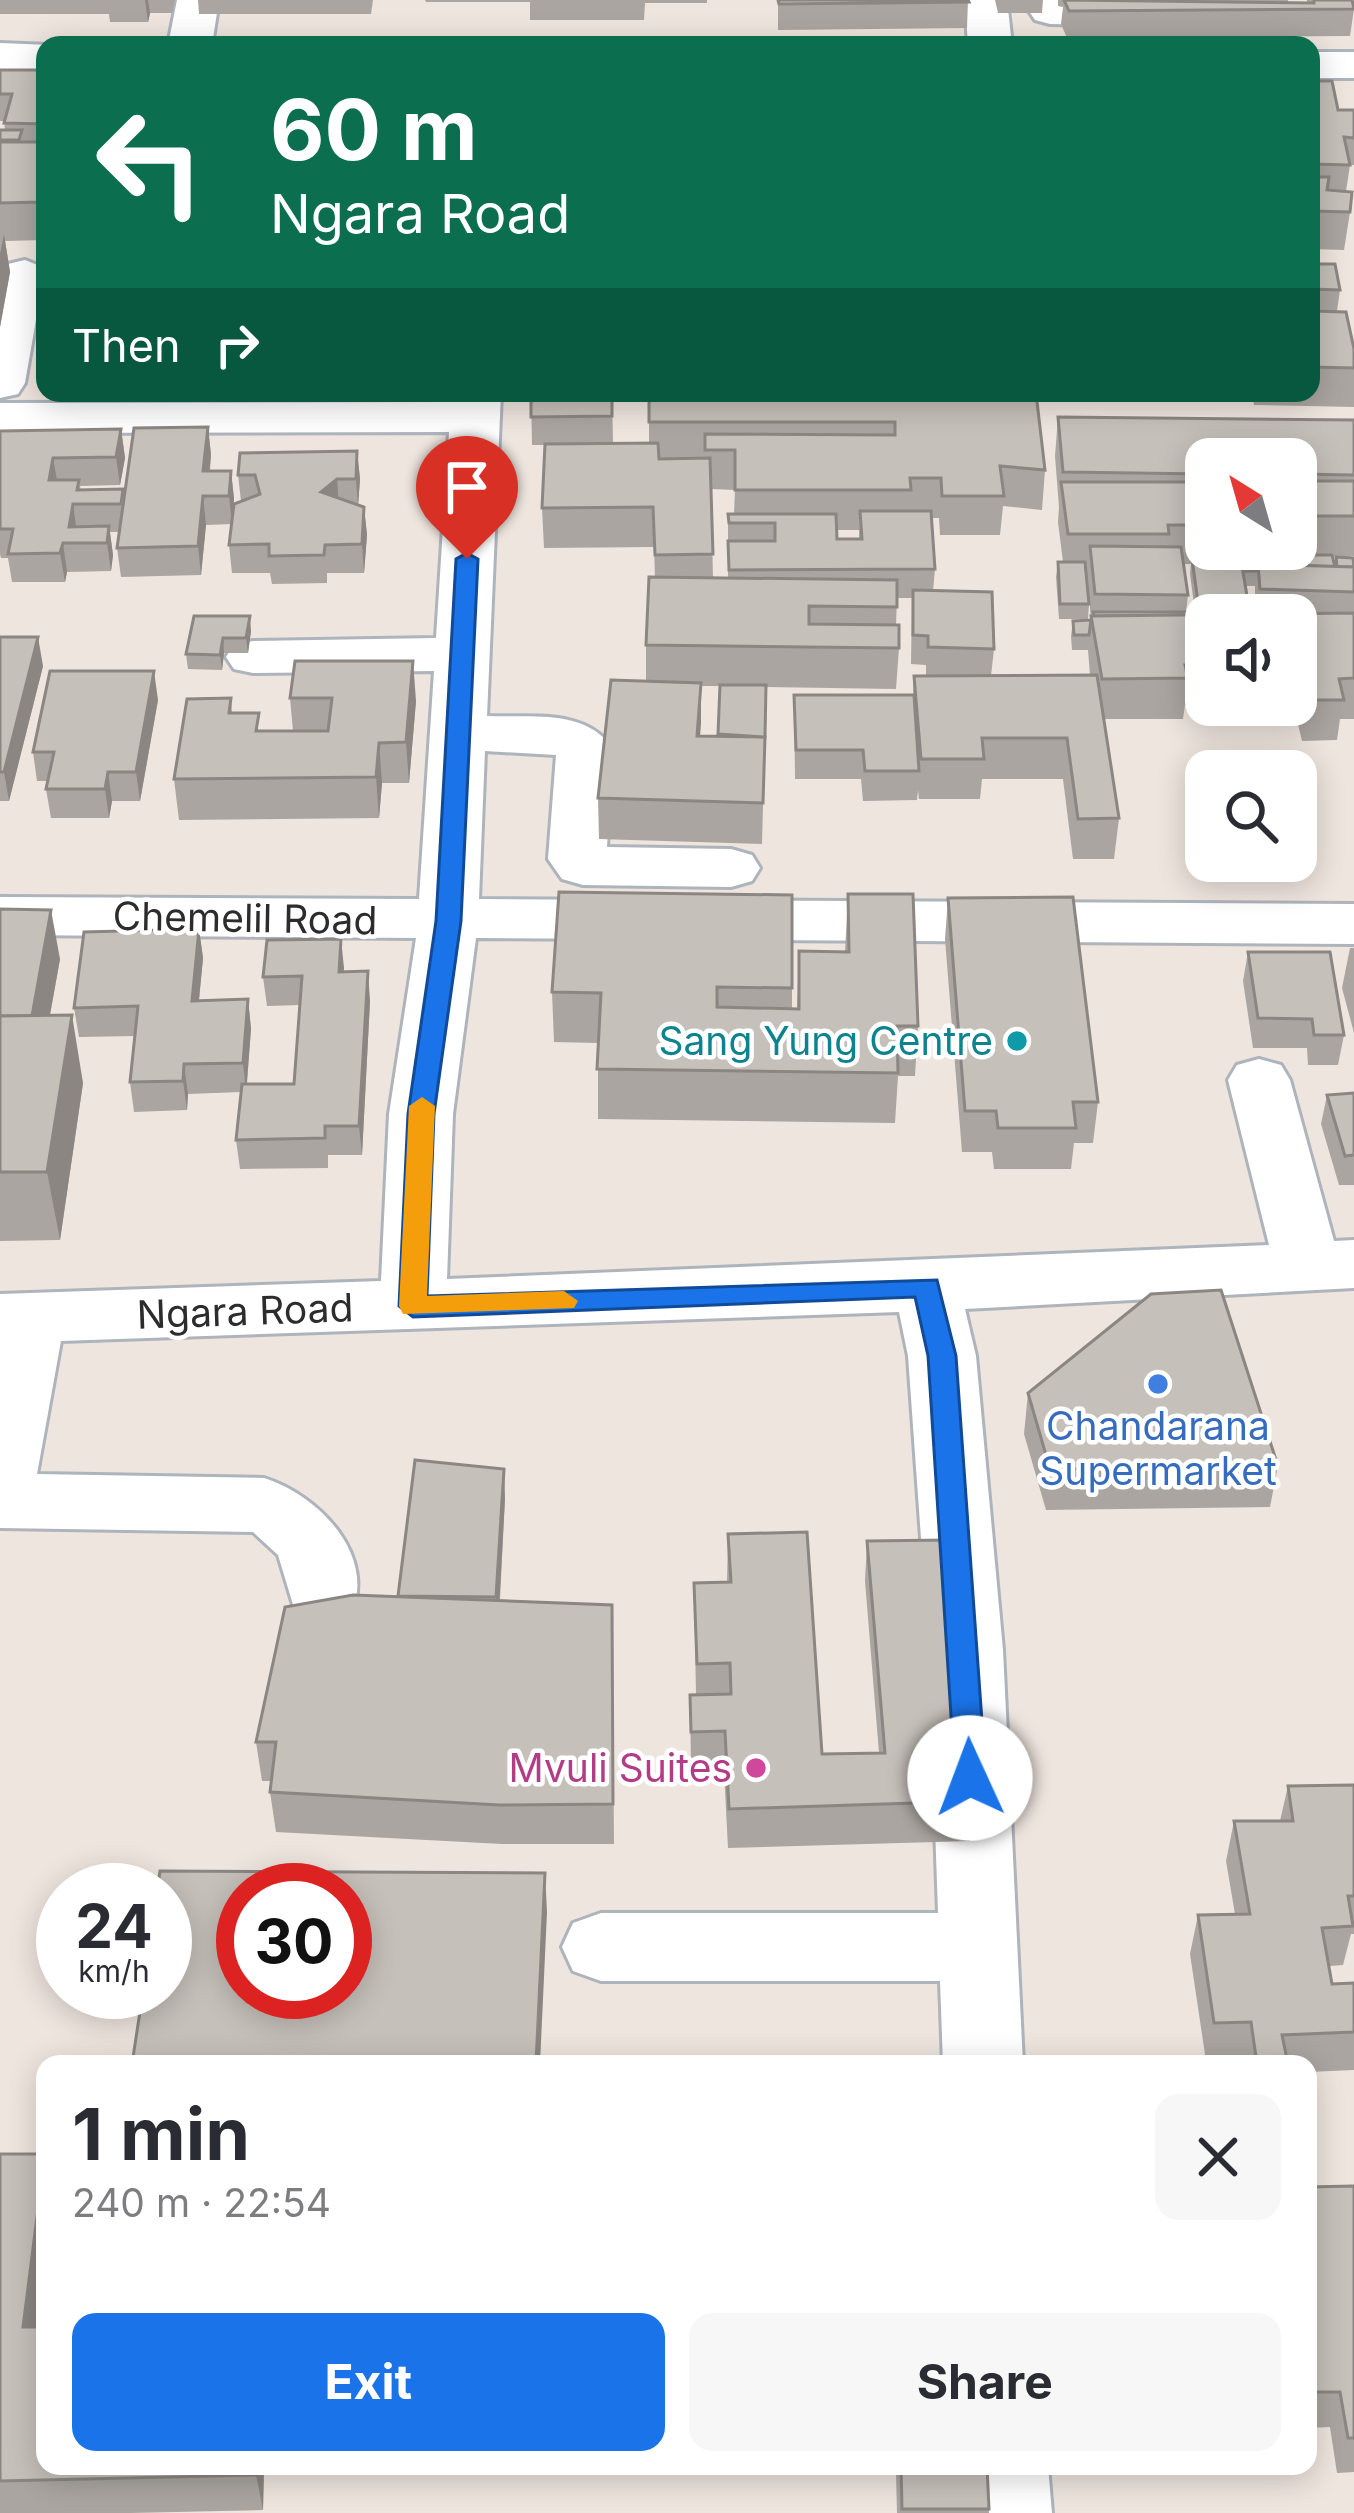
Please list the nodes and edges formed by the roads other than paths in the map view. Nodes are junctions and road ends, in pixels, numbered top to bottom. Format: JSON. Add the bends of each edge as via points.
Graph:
{"nodes":[{"id":1,"x":198,"y":0,"type":"edge"},
{"id":2,"x":986,"y":0,"type":"edge"},
{"id":3,"x":1232,"y":7,"type":"edge"},
{"id":4,"x":1050,"y":10,"type":"dead end"},
{"id":5,"x":1281,"y":14,"type":"edge"},
{"id":6,"x":192,"y":36,"type":"edge"},
{"id":7,"x":989,"y":36,"type":"edge"},
{"id":8,"x":0,"y":56,"type":"edge"},
{"id":9,"x":36,"y":57,"type":"edge"},
{"id":10,"x":1320,"y":65,"type":"edge"},
{"id":11,"x":1354,"y":65,"type":"edge"},
{"id":12,"x":25,"y":274,"type":"dead end"},
{"id":13,"x":0,"y":383,"type":"edge"},
{"id":14,"x":475,"y":405,"type":"edge"},
{"id":15,"x":0,"y":418,"type":"edge"},
{"id":16,"x":462,"y":654,"type":"junction"},
{"id":17,"x":253,"y":657,"type":"dead end"},
{"id":18,"x":458,"y":733,"type":"junction"},
{"id":19,"x":730,"y":868,"type":"dead end"},
{"id":20,"x":0,"y":916,"type":"edge"},
{"id":21,"x":448,"y":921,"type":"junction"},
{"id":22,"x":1354,"y":924,"type":"edge"},
{"id":23,"x":1259,"y":1080,"type":"dead end"},
{"id":24,"x":1331,"y":1265,"type":"edge"},
{"id":25,"x":927,"y":1287,"type":"junction"},
{"id":26,"x":413,"y":1306,"type":"junction"},
{"id":27,"x":16,"y":1318,"type":"edge"},
{"id":28,"x":0,"y":1486,"type":"edge"},
{"id":29,"x":0,"y":1501,"type":"edge"},
{"id":30,"x":323,"y":1598,"type":"edge"},
{"id":31,"x":601,"y":1947,"type":"dead end"},
{"id":32,"x":976,"y":1947,"type":"junction"},
{"id":33,"x":982,"y":2055,"type":"edge"},
{"id":34,"x":1005,"y":2475,"type":"edge"},
{"id":35,"x":1007,"y":2513,"type":"edge"}],
"edges":[{"from":1,"to":6,"type":"street"},
{"from":2,"to":7,"type":"street"},
{"from":3,"to":4,"type":"street"},
{"from":3,"to":5,"type":"street"},
{"from":8,"to":9,"type":"street"},
{"from":10,"to":11,"type":"street"},
{"from":12,"to":13,"type":"street"},
{"from":14,"to":15,"type":"street"},
{"from":14,"to":16,"type":"street"},
{"from":16,"to":17,"type":"street"},
{"from":16,"to":18,"type":"street"},
{"from":18,"to":19,"type":"street","via":[[568,736],[585,749],[583,866]]},
{"from":18,"to":21,"type":"street"},
{"from":20,"to":21,"type":"street","name":"Chemelil Road"},
{"from":21,"to":22,"type":"street","name":"Chemelil Road"},
{"from":21,"to":26,"type":"street","via":[[421,1114]]},
{"from":23,"to":24,"type":"street"},
{"from":24,"to":25,"type":"street","name":"Ngara Road"},
{"from":25,"to":26,"type":"street","name":"Ngara Road"},
{"from":25,"to":32,"type":"street","via":[[942,1356],[966,1650]]},
{"from":26,"to":27,"type":"street","name":"Ngara Road"},
{"from":27,"to":28,"type":"street"},
{"from":29,"to":30,"type":"street","via":[[264,1505],[294,1520],[313,1545]]},
{"from":31,"to":32,"type":"street"},
{"from":32,"to":33,"type":"street"},
{"from":34,"to":35,"type":"street"}]}
